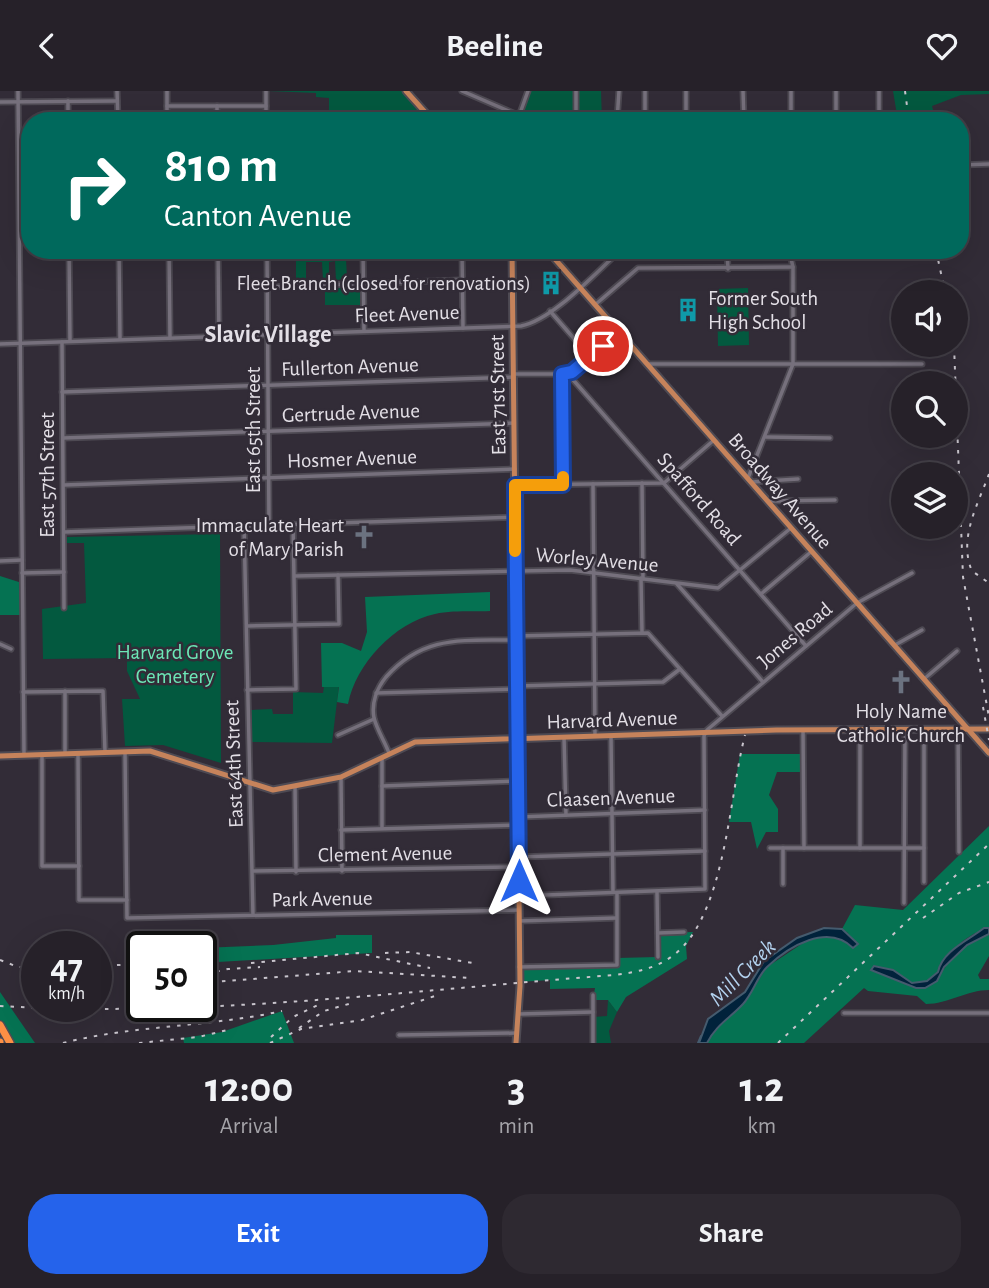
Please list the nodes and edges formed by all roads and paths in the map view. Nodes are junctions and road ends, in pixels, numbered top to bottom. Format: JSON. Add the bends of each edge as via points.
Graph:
{"nodes":[{"id":1,"x":18,"y":91,"type":"edge"},
{"id":2,"x":117,"y":91,"type":"edge"},
{"id":3,"x":167,"y":91,"type":"edge"},
{"id":4,"x":266,"y":91,"type":"edge"},
{"id":5,"x":407,"y":91,"type":"edge"},
{"id":6,"x":462,"y":91,"type":"edge"},
{"id":7,"x":527,"y":91,"type":"edge"},
{"id":8,"x":576,"y":91,"type":"edge"},
{"id":9,"x":619,"y":91,"type":"edge"},
{"id":10,"x":645,"y":91,"type":"edge"},
{"id":11,"x":686,"y":91,"type":"edge"},
{"id":12,"x":743,"y":91,"type":"edge"},
{"id":13,"x":791,"y":91,"type":"edge"},
{"id":14,"x":836,"y":91,"type":"edge"},
{"id":15,"x":878,"y":91,"type":"edge"},
{"id":16,"x":18,"y":101,"type":"junction"},
{"id":17,"x":68,"y":101,"type":"junction"},
{"id":18,"x":117,"y":101,"type":"junction"},
{"id":19,"x":0,"y":102,"type":"edge"},
{"id":20,"x":167,"y":106,"type":"junction"},
{"id":21,"x":217,"y":106,"type":"junction"},
{"id":22,"x":266,"y":106,"type":"junction"},
{"id":23,"x":68,"y":112,"type":"edge"},
{"id":24,"x":118,"y":112,"type":"edge"},
{"id":25,"x":167,"y":112,"type":"edge"},
{"id":26,"x":217,"y":112,"type":"edge"},
{"id":27,"x":266,"y":112,"type":"edge"},
{"id":28,"x":425,"y":112,"type":"edge"},
{"id":29,"x":510,"y":112,"type":"edge"},
{"id":30,"x":520,"y":112,"type":"edge"},
{"id":31,"x":576,"y":112,"type":"edge"},
{"id":32,"x":618,"y":112,"type":"edge"},
{"id":33,"x":645,"y":112,"type":"edge"},
{"id":34,"x":687,"y":112,"type":"edge"},
{"id":35,"x":744,"y":112,"type":"edge"},
{"id":36,"x":792,"y":112,"type":"edge"},
{"id":37,"x":836,"y":112,"type":"edge"},
{"id":38,"x":879,"y":112,"type":"edge"},
{"id":39,"x":969,"y":165,"type":"edge"},
{"id":40,"x":989,"y":165,"type":"edge"},
{"id":41,"x":69,"y":259,"type":"edge"},
{"id":42,"x":119,"y":259,"type":"edge"},
{"id":43,"x":169,"y":259,"type":"edge"},
{"id":44,"x":218,"y":259,"type":"edge"},
{"id":45,"x":267,"y":259,"type":"edge"},
{"id":46,"x":363,"y":259,"type":"edge"},
{"id":47,"x":462,"y":259,"type":"edge"},
{"id":48,"x":512,"y":259,"type":"edge"},
{"id":49,"x":555,"y":259,"type":"edge"},
{"id":50,"x":610,"y":259,"type":"edge"},
{"id":51,"x":727,"y":259,"type":"edge"},
{"id":52,"x":791,"y":259,"type":"edge"},
{"id":53,"x":793,"y":267,"type":"junction"},
{"id":54,"x":727,"y":269,"type":"junction"},
{"id":55,"x":462,"y":280,"type":"junction"},
{"id":56,"x":363,"y":283,"type":"junction"},
{"id":57,"x":579,"y":286,"type":"junction"},
{"id":58,"x":268,"y":287,"type":"junction"},
{"id":59,"x":596,"y":304,"type":"junction"},
{"id":60,"x":550,"y":311,"type":"junction"},
{"id":61,"x":513,"y":326,"type":"junction"},
{"id":62,"x":463,"y":328,"type":"junction"},
{"id":63,"x":364,"y":331,"type":"junction"},
{"id":64,"x":619,"y":332,"type":"junction"},
{"id":65,"x":268,"y":335,"type":"junction"},
{"id":66,"x":219,"y":336,"type":"junction"},
{"id":67,"x":170,"y":338,"type":"junction"},
{"id":68,"x":120,"y":340,"type":"junction"},
{"id":69,"x":70,"y":341,"type":"junction"},
{"id":70,"x":62,"y":342,"type":"junction"},
{"id":71,"x":20,"y":343,"type":"junction"},
{"id":72,"x":0,"y":344,"type":"edge"},
{"id":73,"x":591,"y":357,"type":"junction"},
{"id":74,"x":648,"y":364,"type":"junction"},
{"id":75,"x":793,"y":364,"type":"junction"},
{"id":76,"x":922,"y":364,"type":"dead end"},
{"id":77,"x":565,"y":374,"type":"junction"},
{"id":78,"x":514,"y":376,"type":"junction"},
{"id":79,"x":268,"y":385,"type":"junction"},
{"id":80,"x":62,"y":392,"type":"junction"},
{"id":81,"x":514,"y":423,"type":"junction"},
{"id":82,"x":268,"y":431,"type":"junction"},
{"id":83,"x":766,"y":437,"type":"junction"},
{"id":84,"x":63,"y":438,"type":"junction"},
{"id":85,"x":830,"y":438,"type":"dead end"},
{"id":86,"x":714,"y":440,"type":"junction"},
{"id":87,"x":515,"y":469,"type":"junction"},
{"id":88,"x":269,"y":477,"type":"junction"},
{"id":89,"x":798,"y":479,"type":"dead end"},
{"id":90,"x":750,"y":480,"type":"junction"},
{"id":91,"x":642,"y":483,"type":"junction"},
{"id":92,"x":664,"y":483,"type":"junction"},
{"id":93,"x":593,"y":484,"type":"junction"},
{"id":94,"x":64,"y":485,"type":"junction"},
{"id":95,"x":515,"y":485,"type":"junction"},
{"id":96,"x":563,"y":485,"type":"junction"},
{"id":97,"x":835,"y":500,"type":"dead end"},
{"id":98,"x":768,"y":501,"type":"junction"},
{"id":99,"x":515,"y":517,"type":"junction"},
{"id":100,"x":293,"y":524,"type":"junction"},
{"id":101,"x":270,"y":525,"type":"junction"},
{"id":102,"x":244,"y":526,"type":"junction"},
{"id":103,"x":791,"y":528,"type":"junction"},
{"id":104,"x":64,"y":532,"type":"junction"},
{"id":105,"x":812,"y":551,"type":"junction"},
{"id":106,"x":22,"y":560,"type":"junction"},
{"id":107,"x":0,"y":561,"type":"edge"},
{"id":108,"x":516,"y":569,"type":"junction"},
{"id":109,"x":740,"y":570,"type":"junction"},
{"id":110,"x":64,"y":572,"type":"junction"},
{"id":111,"x":22,"y":573,"type":"junction"},
{"id":112,"x":594,"y":573,"type":"junction"},
{"id":113,"x":912,"y":573,"type":"dead end"},
{"id":114,"x":338,"y":575,"type":"junction"},
{"id":115,"x":295,"y":576,"type":"junction"},
{"id":116,"x":642,"y":579,"type":"junction"},
{"id":117,"x":676,"y":583,"type":"junction"},
{"id":118,"x":761,"y":594,"type":"junction"},
{"id":119,"x":857,"y":603,"type":"junction"},
{"id":120,"x":64,"y":608,"type":"dead end"},
{"id":121,"x":295,"y":625,"type":"junction"},
{"id":122,"x":247,"y":626,"type":"junction"},
{"id":123,"x":922,"y":630,"type":"dead end"},
{"id":124,"x":642,"y":632,"type":"junction"},
{"id":125,"x":594,"y":633,"type":"junction"},
{"id":126,"x":516,"y":638,"type":"junction"},
{"id":127,"x":0,"y":644,"type":"edge"},
{"id":128,"x":895,"y":645,"type":"junction"},
{"id":129,"x":806,"y":646,"type":"junction"},
{"id":130,"x":11,"y":649,"type":"dead end"},
{"id":131,"x":957,"y":651,"type":"dead end"},
{"id":132,"x":680,"y":669,"type":"junction"},
{"id":133,"x":924,"y":678,"type":"junction"},
{"id":134,"x":763,"y":682,"type":"junction"},
{"id":135,"x":594,"y":684,"type":"junction"},
{"id":136,"x":517,"y":688,"type":"junction"},
{"id":137,"x":247,"y":690,"type":"junction"},
{"id":138,"x":65,"y":691,"type":"junction"},
{"id":139,"x":23,"y":692,"type":"junction"},
{"id":140,"x":376,"y":693,"type":"junction"},
{"id":141,"x":956,"y":715,"type":"junction"},
{"id":142,"x":722,"y":716,"type":"junction"},
{"id":143,"x":374,"y":719,"type":"junction"},
{"id":144,"x":949,"y":729,"type":"junction"},
{"id":145,"x":958,"y":729,"type":"junction"},
{"id":146,"x":968,"y":729,"type":"junction"},
{"id":147,"x":989,"y":729,"type":"edge"},
{"id":148,"x":803,"y":730,"type":"junction"},
{"id":149,"x":860,"y":730,"type":"junction"},
{"id":150,"x":905,"y":730,"type":"junction"},
{"id":151,"x":924,"y":730,"type":"junction"},
{"id":152,"x":706,"y":732,"type":"junction"},
{"id":153,"x":338,"y":735,"type":"dead end"},
{"id":154,"x":595,"y":736,"type":"junction"},
{"id":155,"x":611,"y":736,"type":"junction"},
{"id":156,"x":564,"y":737,"type":"junction"},
{"id":157,"x":517,"y":739,"type":"junction"},
{"id":158,"x":105,"y":752,"type":"junction"},
{"id":159,"x":125,"y":752,"type":"junction"},
{"id":160,"x":65,"y":753,"type":"junction"},
{"id":161,"x":78,"y":753,"type":"junction"},
{"id":162,"x":390,"y":753,"type":"junction"},
{"id":163,"x":989,"y":753,"type":"edge"},
{"id":164,"x":24,"y":754,"type":"junction"},
{"id":165,"x":42,"y":754,"type":"junction"},
{"id":166,"x":0,"y":755,"type":"edge"},
{"id":167,"x":382,"y":757,"type":"junction"},
{"id":168,"x":341,"y":777,"type":"junction"},
{"id":169,"x":517,"y":781,"type":"junction"},
{"id":170,"x":251,"y":783,"type":"junction"},
{"id":171,"x":295,"y":786,"type":"junction"},
{"id":172,"x":382,"y":786,"type":"junction"},
{"id":173,"x":705,"y":810,"type":"junction"},
{"id":174,"x":611,"y":815,"type":"junction"},
{"id":175,"x":566,"y":816,"type":"junction"},
{"id":176,"x":518,"y":817,"type":"junction"},
{"id":177,"x":518,"y":825,"type":"junction"},
{"id":178,"x":382,"y":828,"type":"junction"},
{"id":179,"x":341,"y":830,"type":"junction"},
{"id":180,"x":770,"y":848,"type":"dead end"},
{"id":181,"x":783,"y":848,"type":"junction"},
{"id":182,"x":804,"y":848,"type":"junction"},
{"id":183,"x":860,"y":848,"type":"junction"},
{"id":184,"x":905,"y":848,"type":"junction"},
{"id":185,"x":924,"y":848,"type":"junction"},
{"id":186,"x":705,"y":851,"type":"junction"},
{"id":187,"x":959,"y":852,"type":"dead end"},
{"id":188,"x":613,"y":854,"type":"junction"},
{"id":189,"x":519,"y":857,"type":"junction"},
{"id":190,"x":79,"y":866,"type":"junction"},
{"id":191,"x":519,"y":867,"type":"junction"},
{"id":192,"x":253,"y":871,"type":"junction"},
{"id":193,"x":296,"y":871,"type":"junction"},
{"id":194,"x":342,"y":871,"type":"junction"},
{"id":195,"x":924,"y":882,"type":"dead end"},
{"id":196,"x":783,"y":884,"type":"dead end"},
{"id":197,"x":657,"y":892,"type":"junction"},
{"id":198,"x":615,"y":893,"type":"junction"},
{"id":199,"x":519,"y":896,"type":"junction"},
{"id":200,"x":127,"y":900,"type":"junction"},
{"id":201,"x":904,"y":903,"type":"dead end"},
{"id":202,"x":519,"y":910,"type":"junction"},
{"id":203,"x":253,"y":916,"type":"junction"},
{"id":204,"x":616,"y":918,"type":"junction"},
{"id":205,"x":519,"y":921,"type":"junction"},
{"id":206,"x":684,"y":932,"type":"dead end"},
{"id":207,"x":658,"y":933,"type":"junction"},
{"id":208,"x":658,"y":957,"type":"dead end"},
{"id":209,"x":519,"y":967,"type":"junction"},
{"id":210,"x":593,"y":995,"type":"dead end"},
{"id":211,"x":593,"y":1012,"type":"junction"},
{"id":212,"x":844,"y":1013,"type":"dead end"},
{"id":213,"x":989,"y":1013,"type":"edge"},
{"id":214,"x":519,"y":1014,"type":"junction"},
{"id":215,"x":0,"y":1025,"type":"edge"},
{"id":216,"x":519,"y":1033,"type":"junction"},
{"id":217,"x":399,"y":1035,"type":"dead end"},
{"id":218,"x":10,"y":1043,"type":"edge"},
{"id":219,"x":516,"y":1043,"type":"edge"},
{"id":220,"x":593,"y":1043,"type":"edge"}],
"edges":[{"from":1,"to":16,"type":"street"},
{"from":2,"to":18,"type":"street"},
{"from":3,"to":20,"type":"street"},
{"from":4,"to":22,"type":"street"},
{"from":5,"to":28,"type":"main road"},
{"from":6,"to":29,"type":"street"},
{"from":7,"to":30,"type":"street"},
{"from":8,"to":31,"type":"street"},
{"from":9,"to":32,"type":"street"},
{"from":10,"to":33,"type":"street"},
{"from":11,"to":34,"type":"street"},
{"from":12,"to":35,"type":"street"},
{"from":13,"to":36,"type":"street"},
{"from":14,"to":37,"type":"street"},
{"from":15,"to":38,"type":"street"},
{"from":16,"to":17,"type":"street"},
{"from":16,"to":19,"type":"street"},
{"from":16,"to":71,"type":"street"},
{"from":17,"to":18,"type":"street"},
{"from":17,"to":23,"type":"street"},
{"from":18,"to":24,"type":"street"},
{"from":20,"to":21,"type":"street"},
{"from":20,"to":25,"type":"street"},
{"from":21,"to":22,"type":"street"},
{"from":21,"to":26,"type":"street"},
{"from":22,"to":27,"type":"street"},
{"from":39,"to":40,"type":"street"},
{"from":41,"to":69,"type":"street"},
{"from":42,"to":68,"type":"street"},
{"from":43,"to":67,"type":"street"},
{"from":44,"to":66,"type":"street"},
{"from":45,"to":58,"type":"street","name":"East 65th Street"},
{"from":46,"to":56,"type":"street"},
{"from":47,"to":55,"type":"street"},
{"from":48,"to":61,"type":"main road","name":"East 71st Street"},
{"from":49,"to":57,"type":"main road","name":"Broadway Avenue"},
{"from":50,"to":57,"type":"street","name":"Fleet Avenue"},
{"from":51,"to":54,"type":"street"},
{"from":52,"to":53,"type":"street"},
{"from":53,"to":54,"type":"street"},
{"from":53,"to":75,"type":"street"},
{"from":54,"to":59,"type":"street","via":[[638,268]]},
{"from":55,"to":56,"type":"street"},
{"from":55,"to":62,"type":"street"},
{"from":56,"to":58,"type":"street"},
{"from":56,"to":63,"type":"street"},
{"from":57,"to":59,"type":"main road","name":"Broadway Avenue"},
{"from":57,"to":60,"type":"street","name":"Fleet Avenue"},
{"from":58,"to":65,"type":"street","name":"East 65th Street"},
{"from":59,"to":64,"type":"main road","name":"Broadway Avenue"},
{"from":60,"to":61,"type":"street","name":"Fleet Avenue","via":[[529,324]]},
{"from":60,"to":73,"type":"street"},
{"from":61,"to":62,"type":"street","name":"Fleet Avenue"},
{"from":61,"to":78,"type":"main road","name":"East 71st Street"},
{"from":62,"to":63,"type":"street","name":"Fleet Avenue"},
{"from":63,"to":65,"type":"street","name":"Fleet Avenue"},
{"from":64,"to":73,"type":"street"},
{"from":64,"to":74,"type":"main road","name":"Broadway Avenue"},
{"from":65,"to":66,"type":"street","name":"Fleet Avenue"},
{"from":65,"to":79,"type":"street","name":"East 65th Street"},
{"from":66,"to":67,"type":"street","name":"Fleet Avenue"},
{"from":67,"to":68,"type":"street","name":"Fleet Avenue"},
{"from":68,"to":69,"type":"street","name":"Fleet Avenue"},
{"from":69,"to":70,"type":"street","name":"Fleet Avenue"},
{"from":70,"to":71,"type":"street","name":"Fleet Avenue"},
{"from":70,"to":80,"type":"street","name":"East 57th Street"},
{"from":71,"to":72,"type":"street","name":"Fleet Avenue"},
{"from":71,"to":106,"type":"street"},
{"from":73,"to":77,"type":"street"},
{"from":74,"to":75,"type":"street"},
{"from":74,"to":86,"type":"main road","name":"Broadway Avenue"},
{"from":75,"to":76,"type":"street"},
{"from":75,"to":83,"type":"street"},
{"from":77,"to":78,"type":"street","name":"Fullerton Avenue"},
{"from":77,"to":92,"type":"street","name":"Spafford Road"},
{"from":77,"to":96,"type":"street"},
{"from":78,"to":79,"type":"street","name":"Fullerton Avenue"},
{"from":78,"to":81,"type":"main road","name":"East 71st Street"},
{"from":79,"to":80,"type":"street","name":"Fullerton Avenue"},
{"from":79,"to":82,"type":"street","name":"East 65th Street"},
{"from":80,"to":84,"type":"street","name":"East 57th Street"},
{"from":81,"to":82,"type":"street","name":"Gertrude Avenue"},
{"from":81,"to":87,"type":"main road","name":"East 71st Street"},
{"from":82,"to":84,"type":"street","name":"Gertrude Avenue"},
{"from":82,"to":88,"type":"street","name":"East 65th Street"},
{"from":83,"to":85,"type":"street"},
{"from":83,"to":90,"type":"street"},
{"from":84,"to":94,"type":"street","name":"East 57th Street"},
{"from":86,"to":90,"type":"main road","name":"Broadway Avenue"},
{"from":86,"to":92,"type":"street"},
{"from":87,"to":88,"type":"street","name":"Hosmer Avenue"},
{"from":87,"to":95,"type":"main road","name":"East 71st Street"},
{"from":88,"to":94,"type":"street","name":"Hosmer Avenue"},
{"from":88,"to":101,"type":"street","name":"East 65th Street"},
{"from":89,"to":90,"type":"street"},
{"from":90,"to":98,"type":"main road","name":"Broadway Avenue"},
{"from":91,"to":92,"type":"street"},
{"from":91,"to":93,"type":"street"},
{"from":91,"to":116,"type":"street"},
{"from":92,"to":109,"type":"street","name":"Spafford Road"},
{"from":93,"to":96,"type":"street"},
{"from":93,"to":112,"type":"street"},
{"from":94,"to":104,"type":"street","name":"East 57th Street"},
{"from":95,"to":96,"type":"street"},
{"from":95,"to":99,"type":"main road","name":"East 71st Street"},
{"from":97,"to":98,"type":"street"},
{"from":98,"to":103,"type":"main road","name":"Broadway Avenue"},
{"from":99,"to":100,"type":"street"},
{"from":99,"to":108,"type":"main road","name":"East 71st Street"},
{"from":100,"to":101,"type":"street"},
{"from":100,"to":115,"type":"street"},
{"from":101,"to":102,"type":"street"},
{"from":102,"to":104,"type":"street"},
{"from":102,"to":122,"type":"street","name":"East 64th Street"},
{"from":103,"to":105,"type":"main road","name":"Broadway Avenue"},
{"from":103,"to":109,"type":"street","name":"Worley Avenue"},
{"from":104,"to":110,"type":"street","name":"East 57th Street"},
{"from":105,"to":118,"type":"street"},
{"from":105,"to":119,"type":"main road","name":"Broadway Avenue"},
{"from":106,"to":107,"type":"street"},
{"from":106,"to":111,"type":"street"},
{"from":108,"to":112,"type":"street","name":"Worley Avenue"},
{"from":108,"to":114,"type":"street","name":"Worley Avenue"},
{"from":108,"to":126,"type":"main road","name":"East 71st Street"},
{"from":109,"to":117,"type":"street","name":"Worley Avenue","via":[[720,587]]},
{"from":109,"to":118,"type":"street","name":"Spafford Road"},
{"from":110,"to":111,"type":"street"},
{"from":110,"to":120,"type":"street","name":"East 57th Street"},
{"from":111,"to":139,"type":"street"},
{"from":112,"to":116,"type":"street","name":"Worley Avenue"},
{"from":112,"to":125,"type":"street"},
{"from":113,"to":119,"type":"street","name":"Jones Road"},
{"from":114,"to":115,"type":"street","name":"Worley Avenue"},
{"from":114,"to":121,"type":"street","via":[[339,624]]},
{"from":115,"to":121,"type":"street"},
{"from":116,"to":117,"type":"street","name":"Worley Avenue"},
{"from":116,"to":124,"type":"street"},
{"from":117,"to":134,"type":"street"},
{"from":118,"to":129,"type":"street","name":"Spafford Road"},
{"from":119,"to":128,"type":"main road","name":"Broadway Avenue"},
{"from":119,"to":129,"type":"street","name":"Jones Road"},
{"from":121,"to":122,"type":"street"},
{"from":121,"to":137,"type":"street","via":[[296,689]]},
{"from":122,"to":137,"type":"street","name":"East 64th Street"},
{"from":123,"to":128,"type":"street"},
{"from":124,"to":125,"type":"street"},
{"from":124,"to":132,"type":"street"},
{"from":125,"to":126,"type":"street"},
{"from":125,"to":135,"type":"street"},
{"from":126,"to":136,"type":"main road","name":"East 71st Street"},
{"from":126,"to":140,"type":"street","via":[[421,648],[403,659]]},
{"from":127,"to":130,"type":"street"},
{"from":128,"to":133,"type":"main road","name":"Broadway Avenue"},
{"from":129,"to":134,"type":"street","name":"Jones Road"},
{"from":131,"to":133,"type":"street"},
{"from":132,"to":135,"type":"street","via":[[663,682]]},
{"from":132,"to":142,"type":"street"},
{"from":133,"to":141,"type":"main road","name":"Broadway Avenue"},
{"from":134,"to":142,"type":"street","name":"Jones Road"},
{"from":135,"to":136,"type":"street"},
{"from":135,"to":154,"type":"street"},
{"from":136,"to":140,"type":"street"},
{"from":136,"to":157,"type":"main road","name":"East 71st Street"},
{"from":137,"to":170,"type":"street","name":"East 64th Street"},
{"from":138,"to":139,"type":"street"},
{"from":138,"to":158,"type":"street","via":[[103,691]]},
{"from":138,"to":160,"type":"street"},
{"from":139,"to":164,"type":"street"},
{"from":140,"to":143,"type":"street"},
{"from":141,"to":144,"type":"main road"},
{"from":141,"to":146,"type":"main road","name":"Broadway Avenue"},
{"from":142,"to":152,"type":"street","name":"Jones Road"},
{"from":143,"to":153,"type":"street"},
{"from":143,"to":162,"type":"street"},
{"from":144,"to":145,"type":"main road","name":"Harvard Avenue"},
{"from":144,"to":151,"type":"main road","name":"Harvard Avenue"},
{"from":145,"to":146,"type":"main road","name":"Harvard Avenue"},
{"from":145,"to":187,"type":"street"},
{"from":146,"to":147,"type":"main road","name":"Harvard Avenue"},
{"from":146,"to":163,"type":"main road","name":"Broadway Avenue"},
{"from":148,"to":149,"type":"main road","name":"Harvard Avenue"},
{"from":148,"to":152,"type":"main road","name":"Harvard Avenue"},
{"from":148,"to":182,"type":"street"},
{"from":149,"to":150,"type":"main road","name":"Harvard Avenue"},
{"from":149,"to":183,"type":"street"},
{"from":150,"to":151,"type":"main road","name":"Harvard Avenue"},
{"from":150,"to":184,"type":"street"},
{"from":151,"to":185,"type":"street"},
{"from":152,"to":155,"type":"main road","name":"Harvard Avenue"},
{"from":152,"to":173,"type":"street"},
{"from":154,"to":155,"type":"main road","name":"Harvard Avenue"},
{"from":154,"to":156,"type":"main road","name":"Harvard Avenue"},
{"from":155,"to":174,"type":"street"},
{"from":156,"to":157,"type":"main road","name":"Harvard Avenue"},
{"from":156,"to":175,"type":"street"},
{"from":157,"to":162,"type":"main road","name":"Harvard Avenue","via":[[415,741]]},
{"from":157,"to":169,"type":"main road","name":"East 71st Street"},
{"from":158,"to":159,"type":"main road","name":"Harvard Avenue"},
{"from":158,"to":161,"type":"main road","name":"Harvard Avenue"},
{"from":159,"to":170,"type":"main road","name":"Harvard Avenue","via":[[150,751]]},
{"from":159,"to":200,"type":"street"},
{"from":160,"to":161,"type":"main road","name":"Harvard Avenue"},
{"from":160,"to":165,"type":"main road","name":"Harvard Avenue"},
{"from":161,"to":190,"type":"street"},
{"from":162,"to":167,"type":"main road","name":"Harvard Avenue"},
{"from":164,"to":165,"type":"main road","name":"Harvard Avenue"},
{"from":164,"to":166,"type":"main road","name":"Harvard Avenue"},
{"from":165,"to":190,"type":"street","via":[[43,866]]},
{"from":167,"to":168,"type":"main road","name":"Harvard Avenue"},
{"from":167,"to":172,"type":"street"},
{"from":168,"to":171,"type":"main road","name":"Harvard Avenue"},
{"from":168,"to":179,"type":"street"},
{"from":169,"to":172,"type":"street"},
{"from":169,"to":176,"type":"main road","name":"East 71st Street"},
{"from":170,"to":171,"type":"main road","name":"Harvard Avenue","via":[[272,790]]},
{"from":170,"to":192,"type":"street","name":"East 64th Street"},
{"from":171,"to":193,"type":"street"},
{"from":172,"to":178,"type":"street"},
{"from":173,"to":174,"type":"street","name":"Claasen Avenue"},
{"from":173,"to":186,"type":"street"},
{"from":174,"to":175,"type":"street","name":"Claasen Avenue"},
{"from":174,"to":188,"type":"street"},
{"from":175,"to":176,"type":"street","name":"Claasen Avenue"},
{"from":176,"to":177,"type":"main road","name":"East 71st Street"},
{"from":177,"to":178,"type":"street"},
{"from":177,"to":189,"type":"main road","name":"East 71st Street"},
{"from":178,"to":179,"type":"street"},
{"from":179,"to":194,"type":"street"},
{"from":180,"to":181,"type":"street"},
{"from":181,"to":182,"type":"street"},
{"from":181,"to":196,"type":"street"},
{"from":182,"to":183,"type":"street"},
{"from":183,"to":184,"type":"street"},
{"from":184,"to":185,"type":"street"},
{"from":184,"to":201,"type":"street"},
{"from":185,"to":195,"type":"street"},
{"from":186,"to":188,"type":"street"},
{"from":186,"to":197,"type":"street","via":[[705,888]]},
{"from":188,"to":189,"type":"street"},
{"from":188,"to":198,"type":"street"},
{"from":189,"to":191,"type":"main road","name":"East 71st Street"},
{"from":190,"to":200,"type":"street","via":[[79,900]]},
{"from":191,"to":194,"type":"street","name":"Clement Avenue"},
{"from":191,"to":199,"type":"main road","name":"East 71st Street"},
{"from":192,"to":193,"type":"street","name":"Clement Avenue"},
{"from":192,"to":203,"type":"street","name":"East 64th Street"},
{"from":193,"to":194,"type":"street","name":"Clement Avenue"},
{"from":197,"to":198,"type":"street"},
{"from":197,"to":207,"type":"street"},
{"from":198,"to":199,"type":"street"},
{"from":198,"to":204,"type":"street"},
{"from":199,"to":202,"type":"main road","name":"East 71st Street"},
{"from":200,"to":203,"type":"street","name":"Park Avenue","via":[[127,918]]},
{"from":202,"to":203,"type":"street","name":"Park Avenue"},
{"from":202,"to":205,"type":"main road","name":"East 71st Street"},
{"from":204,"to":205,"type":"street"},
{"from":204,"to":209,"type":"street","via":[[617,965]]},
{"from":205,"to":209,"type":"main road","name":"East 71st Street"},
{"from":206,"to":207,"type":"street"},
{"from":207,"to":208,"type":"street"},
{"from":209,"to":214,"type":"main road","name":"East 71st Street"},
{"from":210,"to":211,"type":"street"},
{"from":211,"to":214,"type":"street"},
{"from":211,"to":220,"type":"street"},
{"from":212,"to":213,"type":"street"},
{"from":214,"to":216,"type":"main road","name":"East 71st Street"},
{"from":215,"to":218,"type":"highway"},
{"from":216,"to":217,"type":"street"},
{"from":216,"to":219,"type":"main road","name":"East 71st Street"}]}
